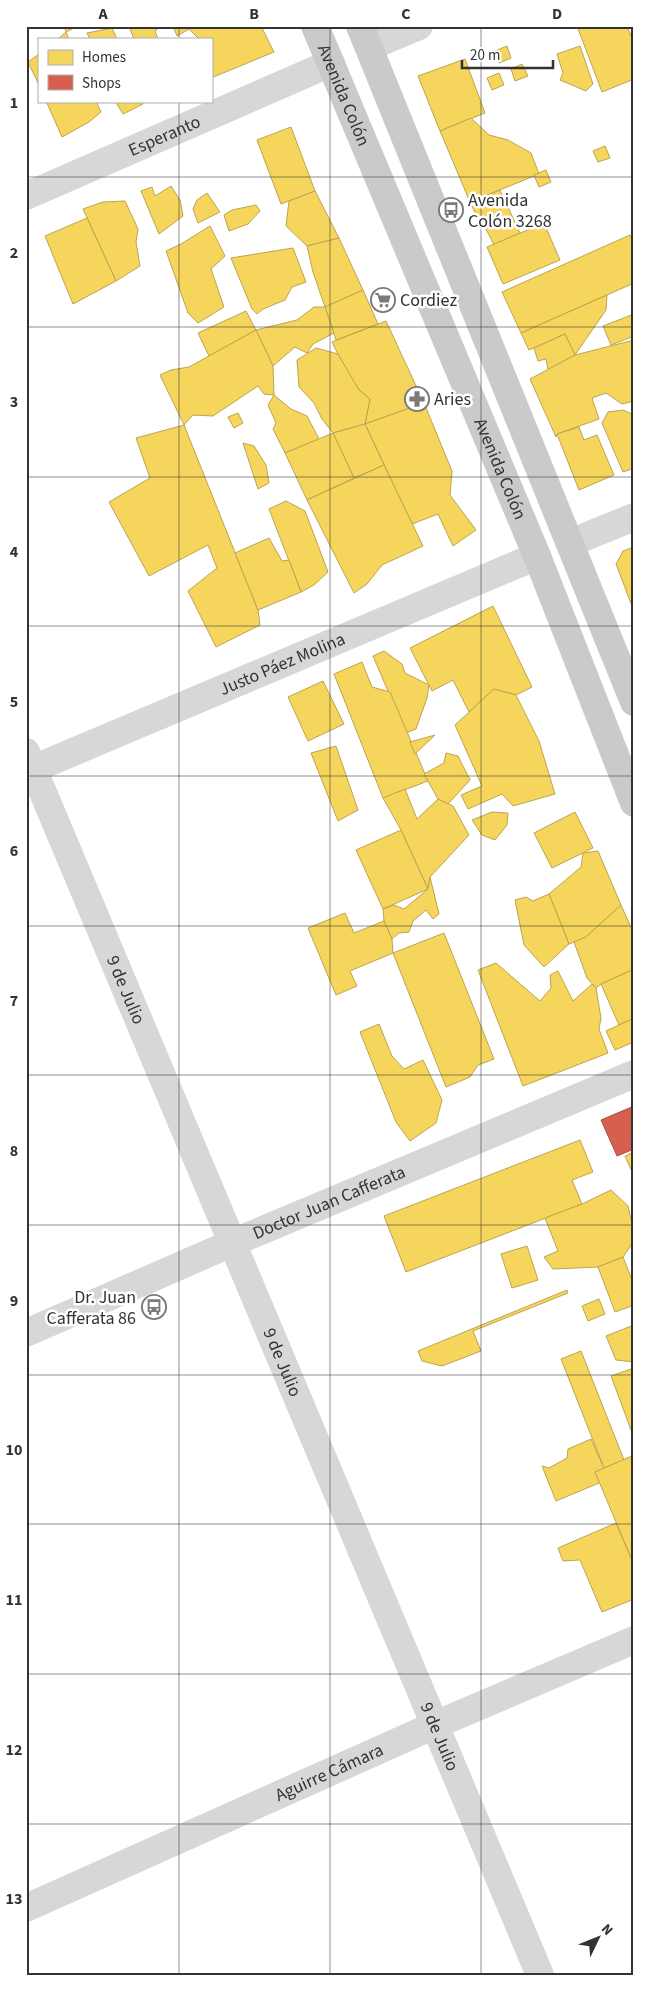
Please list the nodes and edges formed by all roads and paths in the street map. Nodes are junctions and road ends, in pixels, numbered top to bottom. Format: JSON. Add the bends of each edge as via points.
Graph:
{"nodes":[{"id":1,"x":315,"y":26,"type":"edge"},
{"id":2,"x":420,"y":26,"type":"edge"},
{"id":3,"x":365,"y":37,"type":"edge"},
{"id":4,"x":331,"y":63,"type":"junction"},
{"id":5,"x":26,"y":196,"type":"edge"},
{"id":6,"x":634,"y":517,"type":"edge"},
{"id":7,"x":570,"y":544,"type":"junction"},
{"id":8,"x":537,"y":556,"type":"junction"},
{"id":9,"x":634,"y":702,"type":"edge"},
{"id":10,"x":29,"y":764,"type":"edge"},
{"id":11,"x":634,"y":803,"type":"edge"},
{"id":12,"x":634,"y":1074,"type":"edge"},
{"id":13,"x":232,"y":1243,"type":"junction"},
{"id":14,"x":26,"y":1333,"type":"edge"},
{"id":15,"x":634,"y":1640,"type":"edge"},
{"id":16,"x":435,"y":1725,"type":"junction"},
{"id":17,"x":26,"y":1908,"type":"edge"},
{"id":18,"x":540,"y":1975,"type":"edge"}],
"edges":[{"from":1,"to":4,"type":"main road","name":"Avenida Colón"},
{"from":2,"to":3,"type":"street"},
{"from":3,"to":7,"type":"main road","name":"Avenida Colón"},
{"from":4,"to":5,"type":"street","name":"Esperanto"},
{"from":4,"to":8,"type":"main road","name":"Avenida Colón"},
{"from":6,"to":7,"type":"street"},
{"from":7,"to":9,"type":"main road","name":"Avenida Colón"},
{"from":8,"to":10,"type":"street","name":"Justo Páez Molina"},
{"from":8,"to":11,"type":"main road","name":"Avenida Colón"},
{"from":10,"to":13,"type":"street","name":"9 de Julio"},
{"from":12,"to":13,"type":"street","name":"Doctor Juan Cafferata"},
{"from":13,"to":14,"type":"street","name":"Doctor Juan Cafferata"},
{"from":13,"to":16,"type":"street","name":"9 de Julio"},
{"from":15,"to":16,"type":"street","name":"Aguirre Cámara"},
{"from":16,"to":17,"type":"street","name":"Aguirre Cámara"},
{"from":16,"to":18,"type":"street","name":"9 de Julio"}]}
